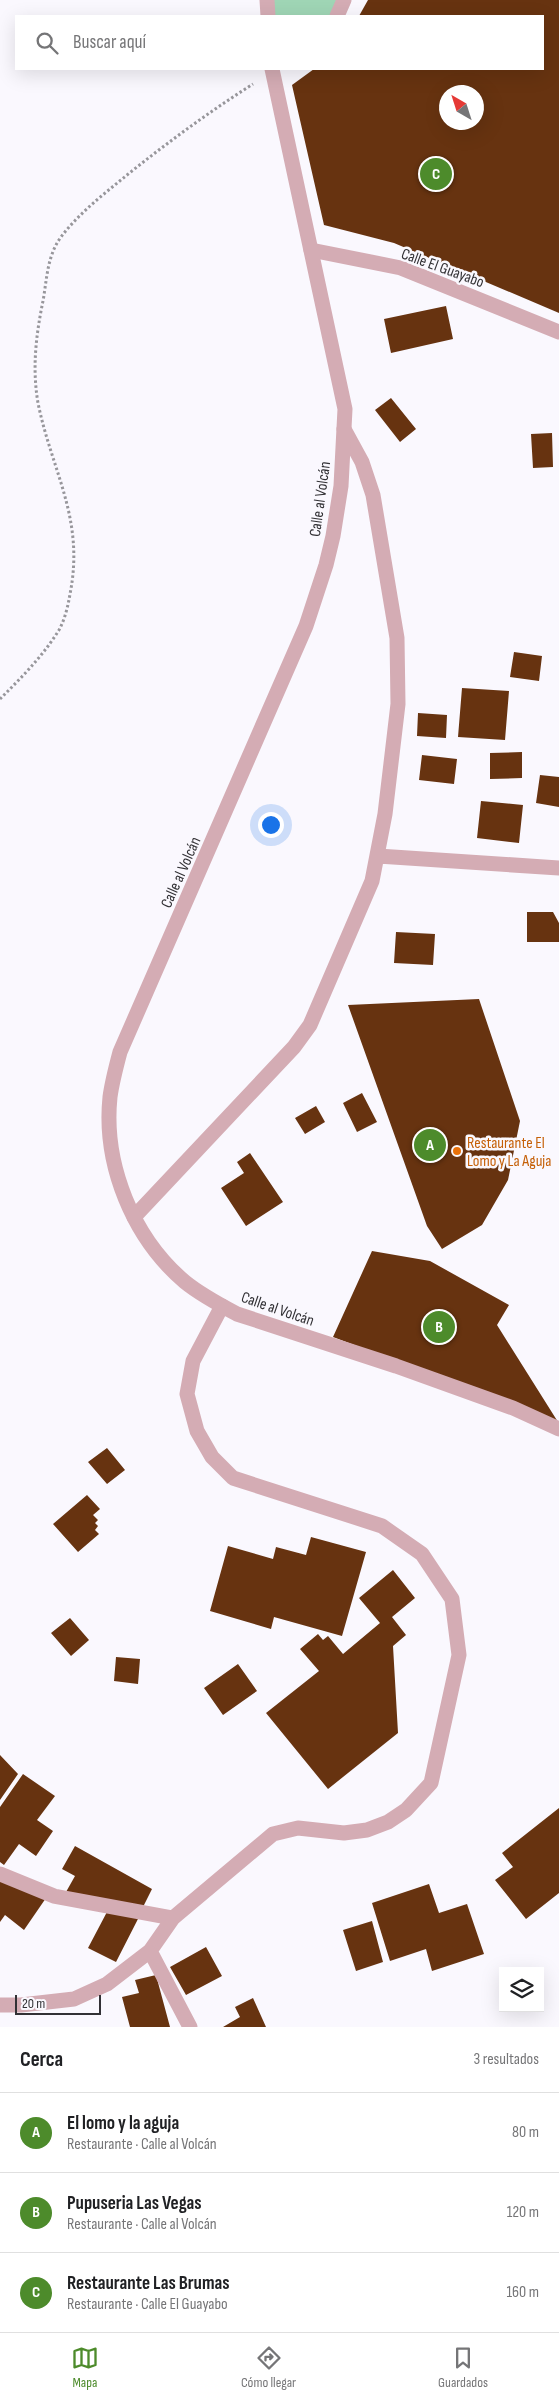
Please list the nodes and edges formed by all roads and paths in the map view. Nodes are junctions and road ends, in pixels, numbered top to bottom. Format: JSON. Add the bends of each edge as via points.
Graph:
{"nodes":[{"id":1,"x":267,"y":0,"type":"edge"},
{"id":2,"x":344,"y":0,"type":"edge"},
{"id":3,"x":268,"y":15,"type":"edge"},
{"id":4,"x":337,"y":15,"type":"edge"},
{"id":5,"x":275,"y":70,"type":"edge"},
{"id":6,"x":311,"y":250,"type":"junction"},
{"id":7,"x":559,"y":332,"type":"edge"},
{"id":8,"x":344,"y":429,"type":"junction"},
{"id":9,"x":0,"y":699,"type":"edge"},
{"id":10,"x":378,"y":856,"type":"junction"},
{"id":11,"x":559,"y":868,"type":"edge"},
{"id":12,"x":134,"y":1217,"type":"junction"},
{"id":13,"x":222,"y":1306,"type":"junction"},
{"id":14,"x":559,"y":1429,"type":"edge"},
{"id":15,"x":0,"y":1874,"type":"edge"},
{"id":16,"x":174,"y":1918,"type":"junction"},
{"id":17,"x":150,"y":1951,"type":"junction"},
{"id":18,"x":0,"y":2005,"type":"edge"},
{"id":19,"x":190,"y":2027,"type":"edge"}],
"edges":[{"from":1,"to":3,"type":"street"},
{"from":2,"to":4,"type":"street"},
{"from":5,"to":6,"type":"street","name":"Calle al Volcán"},
{"from":5,"to":9,"type":"path","via":[[175,136],[100,197],[61,237],[50,256],[36,335],[35,372],[38,403],[69,506],[74,573],[67,610],[59,630],[32,666]]},
{"from":6,"to":7,"type":"street","name":"Calle El Guayabo","via":[[401,268]]},
{"from":6,"to":8,"type":"street","name":"Calle al Volcán","via":[[344,409]]},
{"from":8,"to":10,"type":"street","via":[[362,462],[373,495],[397,638],[398,704]]},
{"from":8,"to":12,"type":"street","name":"Calle al Volcán","via":[[341,486],[333,536],[311,610],[120,1052],[110,1116],[118,1178]]},
{"from":10,"to":11,"type":"street"},
{"from":10,"to":12,"type":"street","via":[[360,913],[310,1025],[294,1047]]},
{"from":12,"to":13,"type":"street","name":"Calle al Volcán","via":[[146,1237],[185,1282]]},
{"from":13,"to":14,"type":"street","name":"Calle al Volcán","via":[[237,1314],[504,1405]]},
{"from":13,"to":16,"type":"street","via":[[193,1361],[187,1394],[197,1431],[212,1457],[233,1478],[382,1526],[422,1554],[452,1599],[459,1655],[431,1783],[406,1810],[367,1830],[344,1833],[298,1828],[273,1834]]},
{"from":15,"to":16,"type":"street","via":[[54,1896]]},
{"from":16,"to":17,"type":"street"},
{"from":17,"to":18,"type":"street","via":[[107,1984],[74,1999]]},
{"from":17,"to":19,"type":"street"}]}
